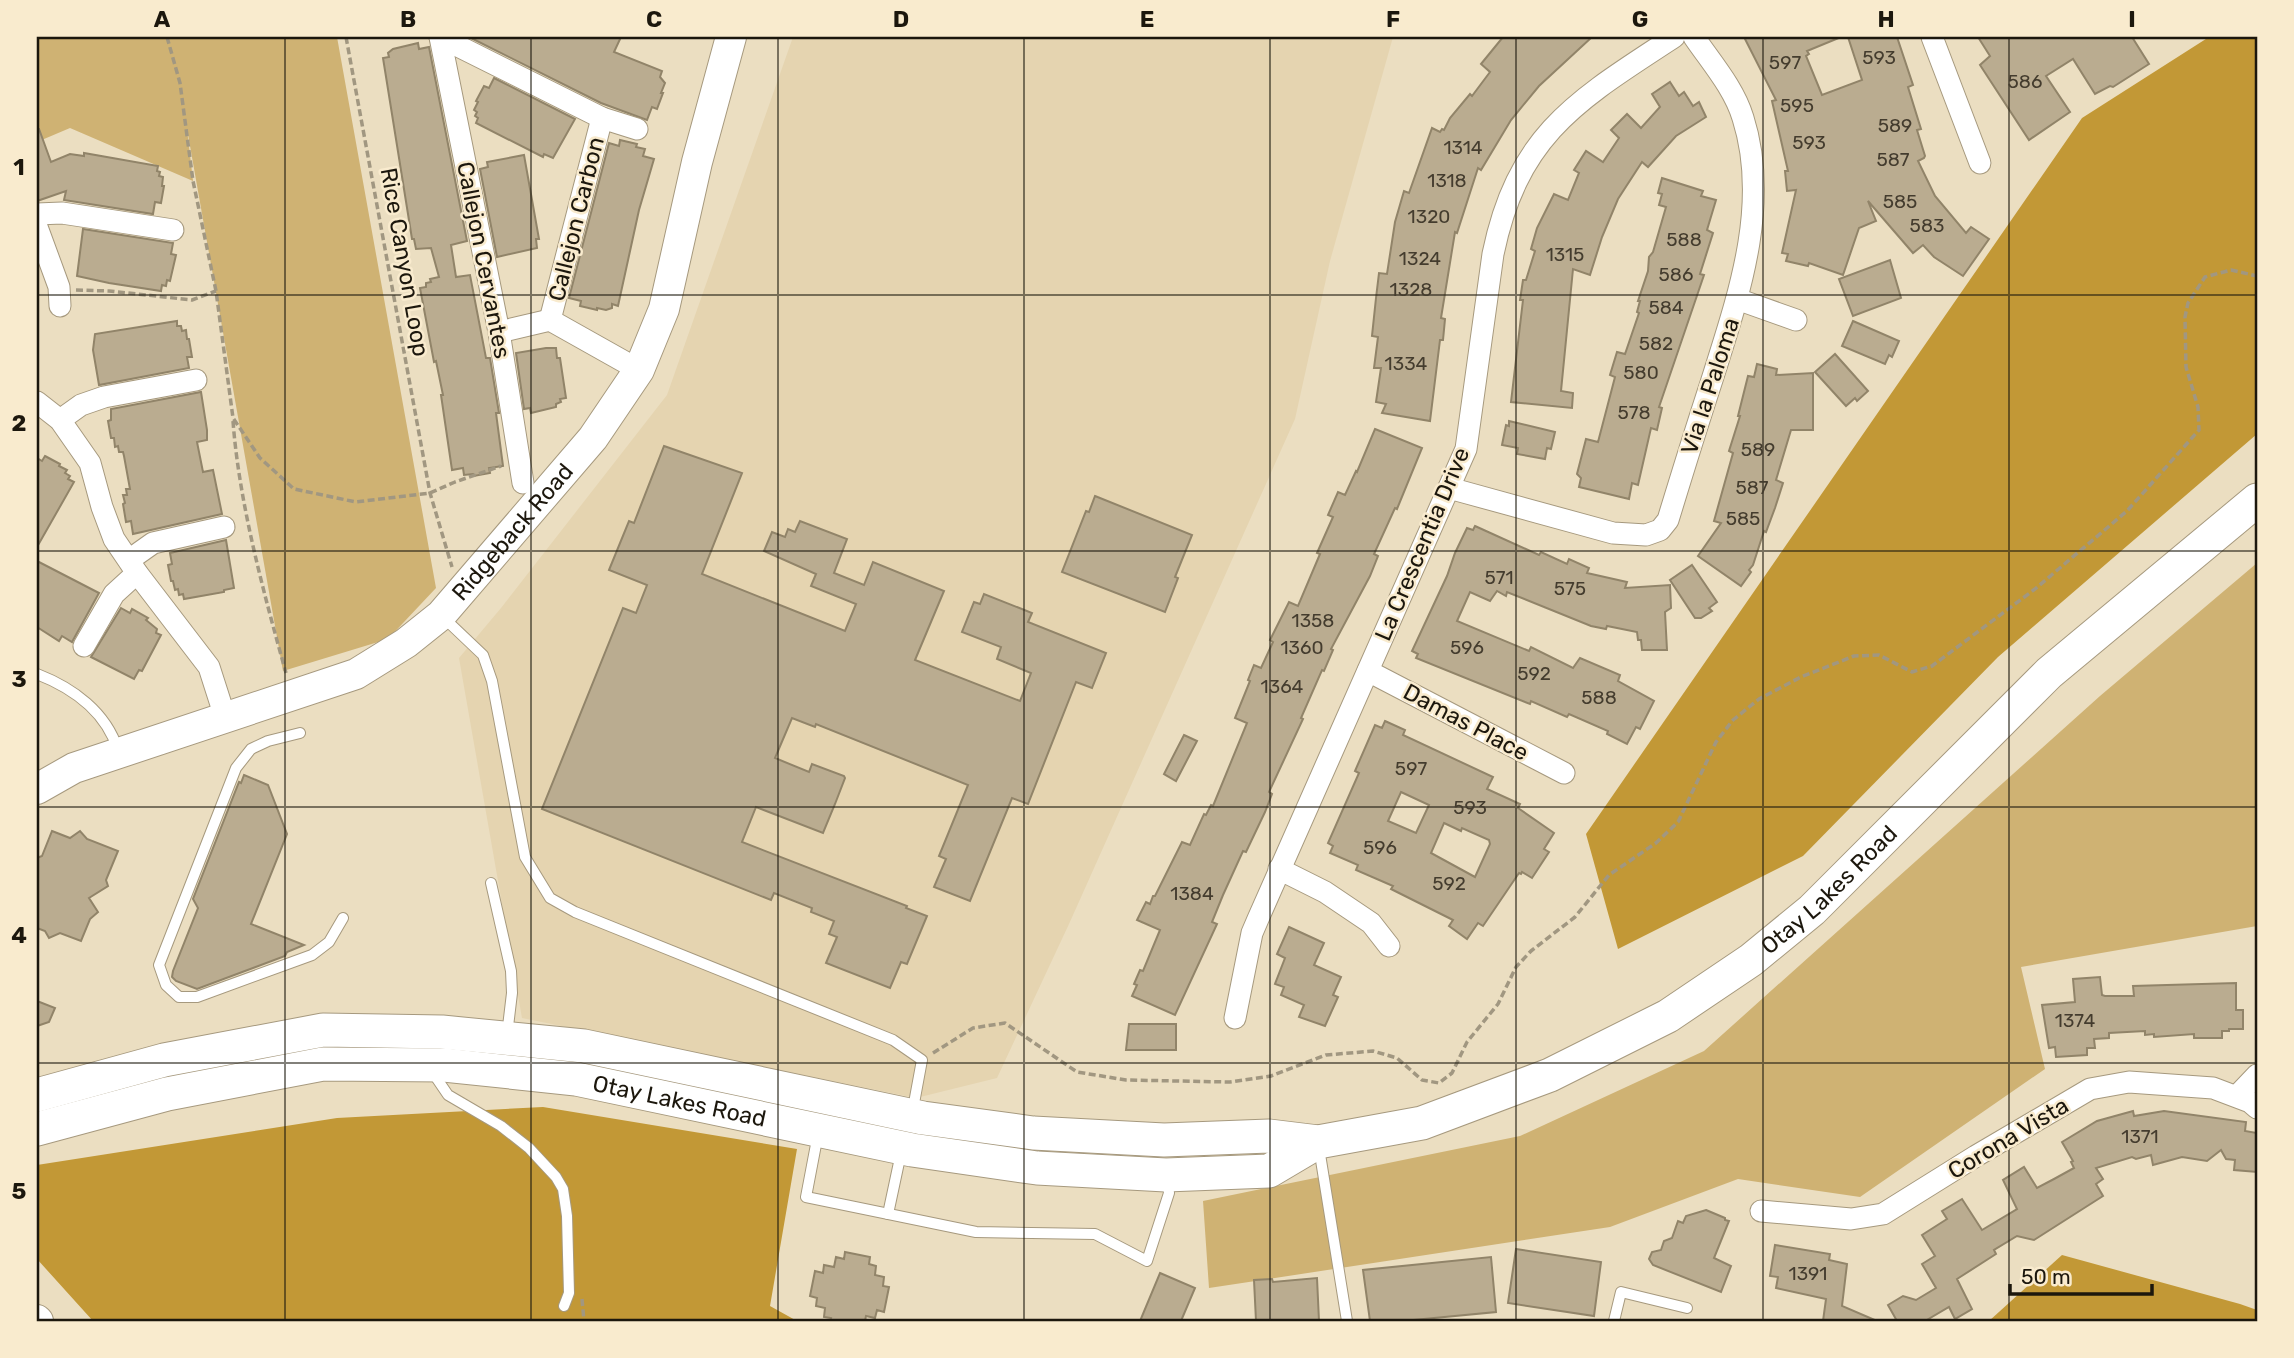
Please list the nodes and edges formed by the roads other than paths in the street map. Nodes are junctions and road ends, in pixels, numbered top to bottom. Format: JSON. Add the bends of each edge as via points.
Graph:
{"nodes":[{"id":1,"x":440,"y":37,"type":"edge"},
{"id":2,"x":731,"y":37,"type":"edge"},
{"id":3,"x":1674,"y":37,"type":"edge"},
{"id":4,"x":1694,"y":37,"type":"edge"},
{"id":5,"x":1933,"y":37,"type":"edge"},
{"id":6,"x":602,"y":118,"type":"junction"},
{"id":7,"x":637,"y":129,"type":"dead end"},
{"id":8,"x":1980,"y":163,"type":"dead end"},
{"id":9,"x":37,"y":214,"type":"edge"},
{"id":10,"x":37,"y":227,"type":"edge"},
{"id":11,"x":173,"y":230,"type":"dead end"},
{"id":12,"x":60,"y":296,"type":"road end"},
{"id":13,"x":1737,"y":299,"type":"junction"},
{"id":14,"x":550,"y":320,"type":"junction"},
{"id":15,"x":1796,"y":320,"type":"dead end"},
{"id":16,"x":499,"y":332,"type":"junction"},
{"id":17,"x":639,"y":370,"type":"junction"},
{"id":18,"x":196,"y":380,"type":"dead end"},
{"id":19,"x":45,"y":413,"type":"edge"},
{"id":20,"x":523,"y":483,"type":"dead end"},
{"id":21,"x":1449,"y":488,"type":"junction"},
{"id":22,"x":2257,"y":500,"type":"edge"},
{"id":23,"x":224,"y":527,"type":"dead end"},
{"id":24,"x":133,"y":567,"type":"junction"},
{"id":25,"x":441,"y":615,"type":"junction"},
{"id":26,"x":84,"y":646,"type":"dead end"},
{"id":27,"x":1368,"y":671,"type":"junction"},
{"id":28,"x":37,"y":674,"type":"edge"},
{"id":29,"x":225,"y":717,"type":"junction"},
{"id":30,"x":300,"y":733,"type":"dead end"},
{"id":31,"x":119,"y":752,"type":"junction"},
{"id":32,"x":1564,"y":773,"type":"dead end"},
{"id":33,"x":37,"y":789,"type":"edge"},
{"id":34,"x":1279,"y":869,"type":"junction"},
{"id":35,"x":491,"y":883,"type":"dead end"},
{"id":36,"x":343,"y":918,"type":"dead end"},
{"id":37,"x":1389,"y":946,"type":"dead end"},
{"id":38,"x":1235,"y":1018,"type":"dead end"},
{"id":39,"x":507,"y":1038,"type":"junction"},
{"id":40,"x":428,"y":1065,"type":"junction"},
{"id":41,"x":2257,"y":1075,"type":"edge"},
{"id":42,"x":37,"y":1095,"type":"edge"},
{"id":43,"x":2237,"y":1096,"type":"junction"},
{"id":44,"x":2257,"y":1108,"type":"edge"},
{"id":45,"x":821,"y":1114,"type":"junction"},
{"id":46,"x":37,"y":1129,"type":"edge"},
{"id":47,"x":907,"y":1132,"type":"junction"},
{"id":48,"x":1318,"y":1142,"type":"junction"},
{"id":49,"x":1167,"y":1174,"type":"junction"},
{"id":50,"x":1761,"y":1211,"type":"dead end"},
{"id":51,"x":888,"y":1214,"type":"junction"},
{"id":52,"x":564,"y":1306,"type":"dead end"},
{"id":53,"x":1687,"y":1308,"type":"dead end"},
{"id":54,"x":1347,"y":1321,"type":"edge"},
{"id":55,"x":1614,"y":1321,"type":"edge"}],
"edges":[{"from":1,"to":6,"type":"street"},
{"from":1,"to":16,"type":"street","name":"Callejon Cervantes"},
{"from":2,"to":17,"type":"street","name":"Ridgeback Road","via":[[664,309]]},
{"from":3,"to":21,"type":"street","name":"La Crescentia Drive","via":[[1571,107],[1537,146],[1513,186],[1493,254],[1466,449]]},
{"from":4,"to":13,"type":"street","name":"Via la Paloma","via":[[1733,96],[1749,148],[1753,216]]},
{"from":5,"to":8,"type":"street"},
{"from":6,"to":7,"type":"street"},
{"from":6,"to":14,"type":"street","name":"Callejon Carbon"},
{"from":9,"to":11,"type":"street","via":[[62,213]]},
{"from":10,"to":12,"type":"street"},
{"from":13,"to":15,"type":"street"},
{"from":13,"to":21,"type":"street","name":"Via la Paloma","via":[[1668,520],[1660,530],[1646,535],[1613,533]]},
{"from":14,"to":16,"type":"street"},
{"from":14,"to":17,"type":"street"},
{"from":16,"to":20,"type":"street","name":"Callejon Cervantes"},
{"from":17,"to":25,"type":"street","name":"Ridgeback Road","via":[[593,438]]},
{"from":18,"to":19,"type":"street"},
{"from":19,"to":24,"type":"street","via":[[90,463],[114,539]]},
{"from":21,"to":27,"type":"street","name":"La Crescentia Drive"},
{"from":22,"to":48,"type":"main road","name":"Otay Lakes Road","via":[[2049,673],[1812,910],[1751,960],[1668,1016],[1550,1075],[1422,1123]]},
{"from":23,"to":24,"type":"street","via":[[153,542]]},
{"from":24,"to":26,"type":"street"},
{"from":24,"to":29,"type":"street","via":[[209,667]]},
{"from":25,"to":29,"type":"street","name":"Ridgeback Road","via":[[356,674]]},
{"from":25,"to":47,"type":"lane","via":[[483,655],[525,856],[550,898],[893,1040],[922,1060]]},
{"from":27,"to":32,"type":"street","name":"Damas Place"},
{"from":27,"to":34,"type":"street","name":"La Crescentia Drive"},
{"from":28,"to":31,"type":"lane","via":[[88,703],[113,733]]},
{"from":29,"to":31,"type":"street","name":"Ridgeback Road"},
{"from":30,"to":36,"type":"lane","via":[[251,749],[236,768],[159,965],[166,985],[179,997],[197,998],[312,955],[329,942]]},
{"from":31,"to":33,"type":"street","name":"Ridgeback Road","via":[[74,768]]},
{"from":34,"to":37,"type":"street","via":[[1371,923]]},
{"from":34,"to":38,"type":"street","name":"La Crescentia Drive","via":[[1252,933]]},
{"from":35,"to":39,"type":"lane","via":[[511,971]]},
{"from":39,"to":42,"type":"main road","name":"Otay Lakes Road","via":[[323,1030],[164,1060]]},
{"from":39,"to":45,"type":"main road","name":"Otay Lakes Road","via":[[584,1046]]},
{"from":40,"to":45,"type":"main road","name":"Otay Lakes Road","via":[[576,1079]]},
{"from":40,"to":46,"type":"main road","name":"Otay Lakes Road","via":[[323,1064],[167,1094]]},
{"from":40,"to":52,"type":"lane","via":[[448,1095],[529,1148],[563,1189],[569,1293]]},
{"from":41,"to":43,"type":"street"},
{"from":43,"to":44,"type":"street","name":"Corona Vista"},
{"from":43,"to":50,"type":"street","name":"Corona Vista","via":[[2213,1088],[2129,1082],[2090,1089],[1883,1214],[1851,1219]]},
{"from":45,"to":47,"type":"main road","name":"Otay Lakes Road"},
{"from":45,"to":51,"type":"lane","via":[[806,1197]]},
{"from":47,"to":48,"type":"main road","name":"Otay Lakes Road","via":[[1164,1140],[1269,1136]]},
{"from":47,"to":49,"type":"main road","name":"Otay Lakes Road","via":[[1037,1168]]},
{"from":47,"to":51,"type":"lane"},
{"from":48,"to":49,"type":"main road","name":"Otay Lakes Road","via":[[1269,1171]]},
{"from":48,"to":54,"type":"lane"},
{"from":49,"to":51,"type":"lane","via":[[1170,1193],[1147,1261],[1095,1234],[976,1232]]},
{"from":53,"to":55,"type":"lane","via":[[1621,1292]]}]}
